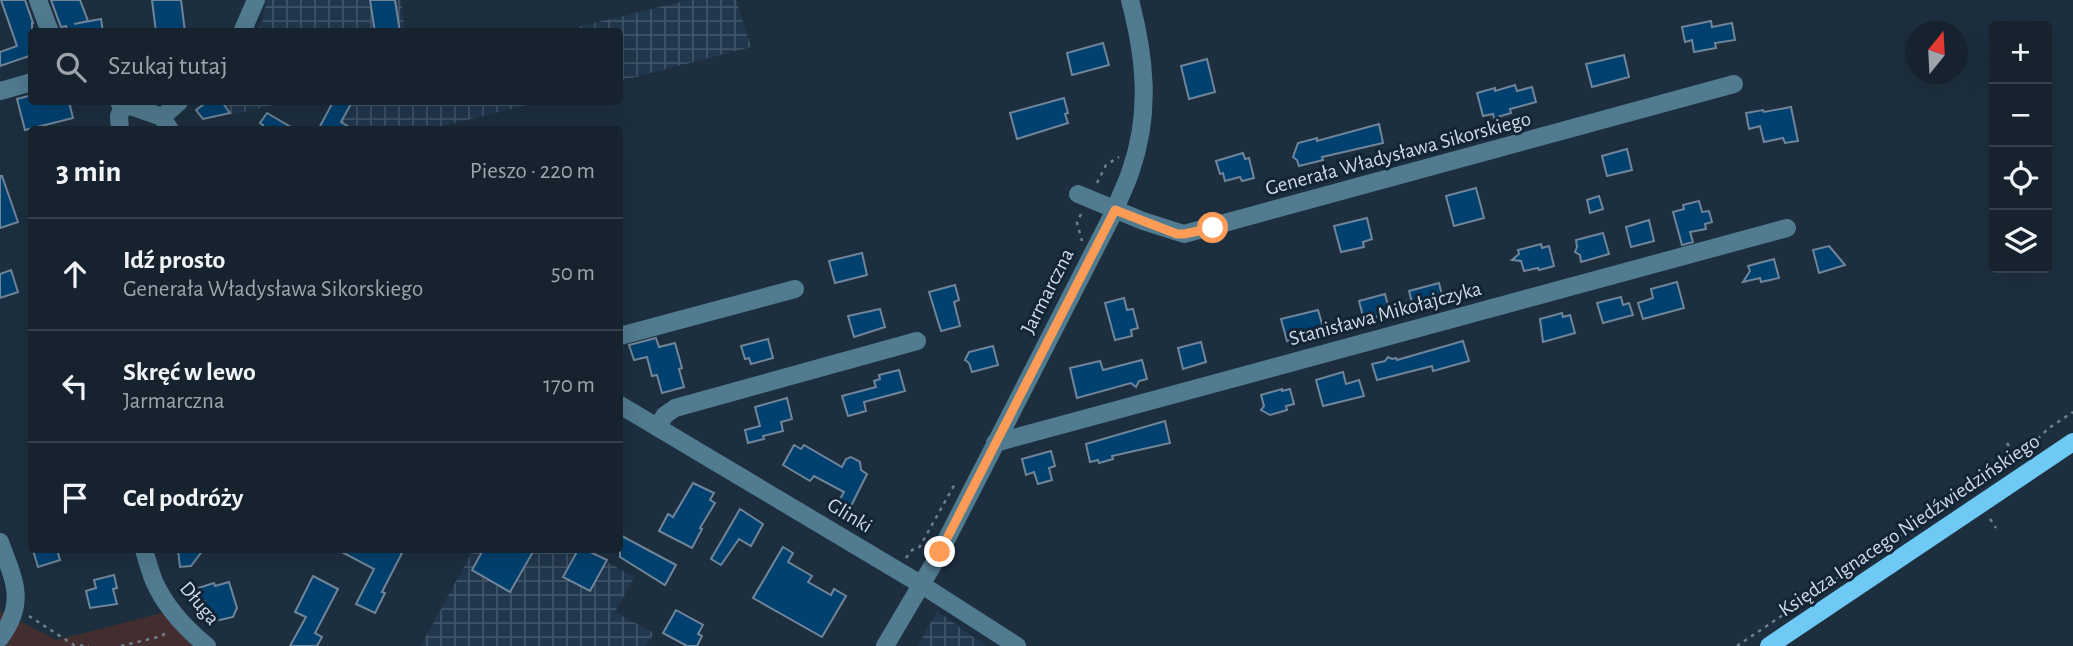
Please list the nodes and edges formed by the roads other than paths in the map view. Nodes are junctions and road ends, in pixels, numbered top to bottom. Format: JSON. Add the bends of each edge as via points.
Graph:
{"nodes":[{"id":1,"x":37,"y":0,"type":"edge"},
{"id":2,"x":256,"y":0,"type":"edge"},
{"id":3,"x":1130,"y":0,"type":"edge"},
{"id":4,"x":48,"y":28,"type":"edge"},
{"id":5,"x":244,"y":28,"type":"edge"},
{"id":6,"x":28,"y":83,"type":"edge"},
{"id":7,"x":1734,"y":84,"type":"dead end"},
{"id":8,"x":0,"y":91,"type":"edge"},
{"id":9,"x":122,"y":105,"type":"edge"},
{"id":10,"x":126,"y":105,"type":"edge"},
{"id":11,"x":177,"y":105,"type":"edge"},
{"id":12,"x":166,"y":123,"type":"edge"},
{"id":13,"x":120,"y":126,"type":"edge"},
{"id":14,"x":1084,"y":196,"type":"road end"},
{"id":15,"x":1115,"y":210,"type":"junction"},
{"id":16,"x":1787,"y":228,"type":"dead end"},
{"id":17,"x":795,"y":289,"type":"dead end"},
{"id":18,"x":623,"y":335,"type":"edge"},
{"id":19,"x":917,"y":341,"type":"dead end"},
{"id":20,"x":623,"y":407,"type":"edge"},
{"id":21,"x":657,"y":427,"type":"junction"},
{"id":22,"x":2073,"y":442,"type":"edge"},
{"id":23,"x":995,"y":443,"type":"junction"},
{"id":24,"x":0,"y":542,"type":"edge"},
{"id":25,"x":145,"y":553,"type":"edge"},
{"id":26,"x":922,"y":585,"type":"junction"},
{"id":27,"x":6,"y":640,"type":"edge"},
{"id":28,"x":207,"y":646,"type":"edge"},
{"id":29,"x":885,"y":646,"type":"edge"},
{"id":30,"x":1017,"y":646,"type":"edge"},
{"id":31,"x":1769,"y":646,"type":"edge"}],
"edges":[{"from":1,"to":4,"type":"street"},
{"from":2,"to":5,"type":"street"},
{"from":3,"to":15,"type":"street","name":"Jarmarczna","via":[[1144,68],[1144,114],[1131,170]]},
{"from":6,"to":8,"type":"street"},
{"from":7,"to":15,"type":"street","name":"Generała Władysława Sikorskiego","via":[[1184,234]]},
{"from":9,"to":13,"type":"street"},
{"from":10,"to":12,"type":"street"},
{"from":11,"to":12,"type":"street"},
{"from":14,"to":15,"type":"street","name":"Generała Władysława Sikorskiego"},
{"from":15,"to":23,"type":"street","name":"Jarmarczna"},
{"from":16,"to":23,"type":"street","name":"Stanisława Mikołajczyka"},
{"from":17,"to":18,"type":"street"},
{"from":19,"to":21,"type":"street","via":[[675,408]]},
{"from":20,"to":21,"type":"street","name":"Glinki"},
{"from":21,"to":26,"type":"street","name":"Glinki"},
{"from":22,"to":31,"type":"main road","name":"Księdza Ignacego Niedźwiedzińskiego"},
{"from":23,"to":26,"type":"street","name":"Jarmarczna"},
{"from":24,"to":27,"type":"street","via":[[17,587]]},
{"from":25,"to":28,"type":"street","name":"Długa","via":[[168,605]]},
{"from":26,"to":29,"type":"street","name":"Jarmarczna"},
{"from":26,"to":30,"type":"street","name":"Glinki"}]}
